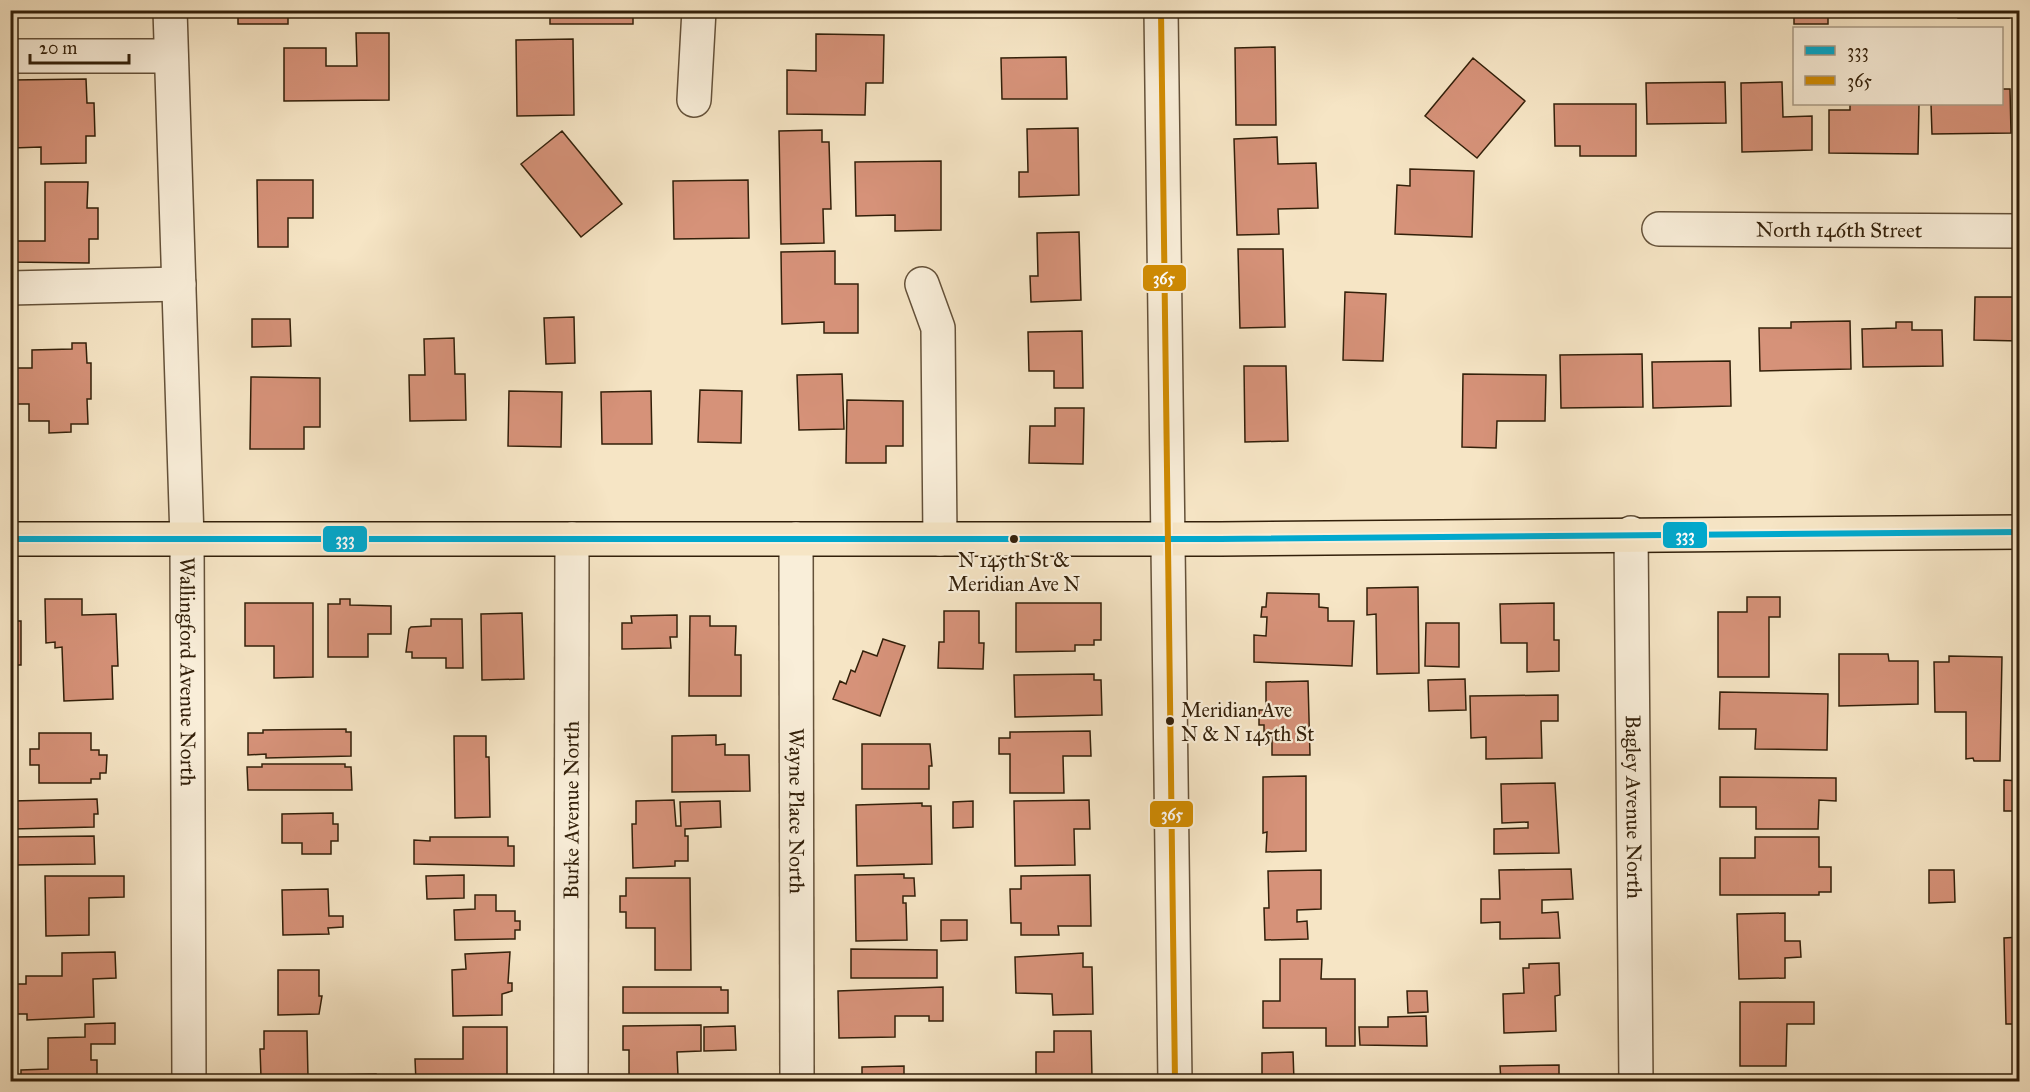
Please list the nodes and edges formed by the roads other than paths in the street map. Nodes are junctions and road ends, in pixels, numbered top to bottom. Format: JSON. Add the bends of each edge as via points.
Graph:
{"nodes":[{"id":1,"x":170,"y":10,"type":"edge"},
{"id":2,"x":699,"y":10,"type":"edge"},
{"id":3,"x":1161,"y":10,"type":"edge"},
{"id":4,"x":10,"y":56,"type":"edge"},
{"id":5,"x":171,"y":56,"type":"junction"},
{"id":6,"x":694,"y":100,"type":"dead end"},
{"id":7,"x":1659,"y":229,"type":"dead end"},
{"id":8,"x":2019,"y":231,"type":"edge"},
{"id":9,"x":179,"y":284,"type":"junction"},
{"id":10,"x":922,"y":284,"type":"dead end"},
{"id":11,"x":10,"y":288,"type":"edge"},
{"id":12,"x":2019,"y":532,"type":"edge"},
{"id":13,"x":1631,"y":533,"type":"junction"},
{"id":14,"x":10,"y":539,"type":"edge"},
{"id":15,"x":188,"y":539,"type":"junction"},
{"id":16,"x":572,"y":539,"type":"junction"},
{"id":17,"x":796,"y":539,"type":"junction"},
{"id":18,"x":940,"y":539,"type":"junction"},
{"id":19,"x":1168,"y":539,"type":"junction"},
{"id":20,"x":189,"y":1082,"type":"edge"},
{"id":21,"x":571,"y":1082,"type":"edge"},
{"id":22,"x":797,"y":1082,"type":"edge"},
{"id":23,"x":1175,"y":1082,"type":"edge"},
{"id":24,"x":1636,"y":1082,"type":"edge"}],
"edges":[{"from":1,"to":5,"type":"street","name":"Wallingford Avenue North"},
{"from":2,"to":6,"type":"street"},
{"from":3,"to":19,"type":"street"},
{"from":4,"to":5,"type":"street"},
{"from":5,"to":9,"type":"street","name":"Wallingford Avenue North"},
{"from":7,"to":8,"type":"street","name":"North 146th Street"},
{"from":9,"to":11,"type":"street"},
{"from":9,"to":15,"type":"street","name":"Wallingford Avenue North"},
{"from":10,"to":18,"type":"street","via":[[938,328]]},
{"from":12,"to":13,"type":"main road"},
{"from":13,"to":19,"type":"main road"},
{"from":13,"to":24,"type":"street","name":"Bagley Avenue North"},
{"from":14,"to":15,"type":"main road"},
{"from":15,"to":16,"type":"main road"},
{"from":15,"to":20,"type":"street","name":"Wallingford Avenue North"},
{"from":16,"to":17,"type":"main road"},
{"from":16,"to":21,"type":"street","name":"Burke Avenue North"},
{"from":17,"to":18,"type":"main road"},
{"from":17,"to":22,"type":"street","name":"Wayne Place North"},
{"from":18,"to":19,"type":"main road"},
{"from":19,"to":23,"type":"street"}]}
